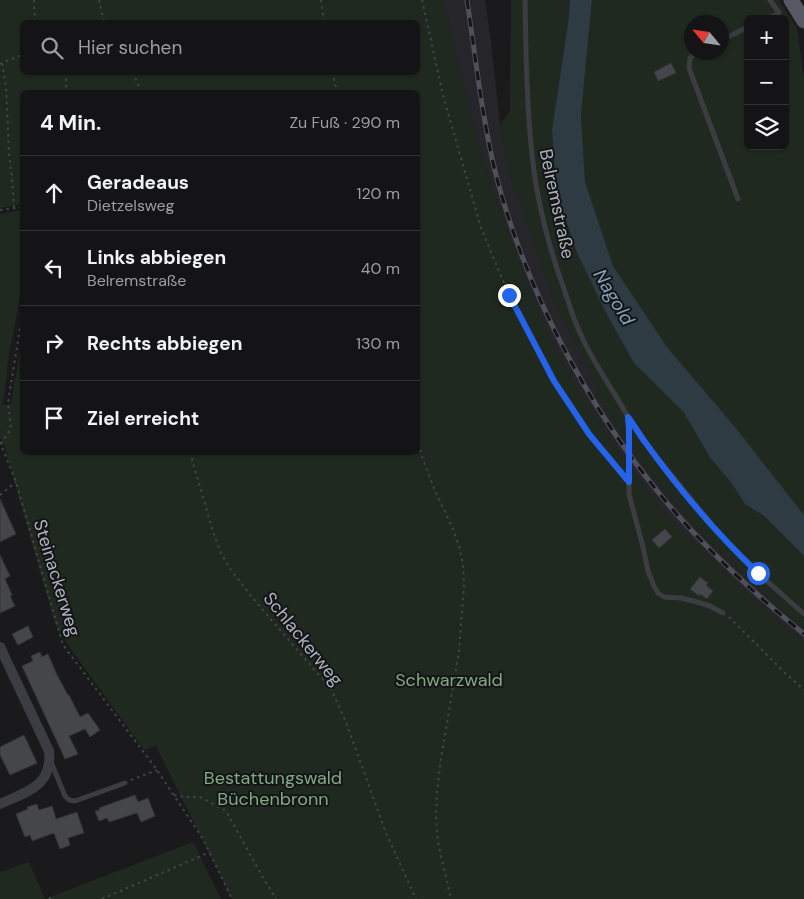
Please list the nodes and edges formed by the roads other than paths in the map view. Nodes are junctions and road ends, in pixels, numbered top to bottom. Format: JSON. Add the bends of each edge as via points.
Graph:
{"nodes":[{"id":1,"x":525,"y":0,"type":"edge"},
{"id":2,"x":770,"y":0,"type":"edge"},
{"id":3,"x":791,"y":0,"type":"edge"},
{"id":4,"x":775,"y":15,"type":"edge"},
{"id":5,"x":804,"y":21,"type":"edge"},
{"id":6,"x":744,"y":29,"type":"edge"},
{"id":7,"x":729,"y":36,"type":"edge"},
{"id":8,"x":690,"y":60,"type":"edge"},
{"id":9,"x":738,"y":199,"type":"dead end"},
{"id":10,"x":628,"y":417,"type":"junction"},
{"id":11,"x":723,"y":613,"type":"road end"},
{"id":12,"x":804,"y":614,"type":"edge"},
{"id":13,"x":0,"y":648,"type":"edge"},
{"id":14,"x":4,"y":664,"type":"edge"},
{"id":15,"x":50,"y":762,"type":"junction"},
{"id":16,"x":125,"y":783,"type":"road end"},
{"id":17,"x":0,"y":804,"type":"edge"}],
"edges":[{"from":1,"to":10,"type":"lane","name":"Belremstraße","via":[[531,146],[546,228],[580,334]]},
{"from":2,"to":4,"type":"lane","via":[[779,13]]},
{"from":3,"to":5,"type":"main road"},
{"from":6,"to":7,"type":"lane"},
{"from":8,"to":9,"type":"lane","via":[[690,68]]},
{"from":10,"to":11,"type":"lane","name":"Belremstraße","via":[[629,494],[654,586],[664,597],[697,602]]},
{"from":10,"to":12,"type":"lane","via":[[721,536]]},
{"from":13,"to":14,"type":"street"},
{"from":14,"to":15,"type":"street","via":[[49,751]]},
{"from":15,"to":16,"type":"lane","via":[[65,796],[70,800]]},
{"from":15,"to":17,"type":"street","via":[[42,780],[33,788]]}]}
